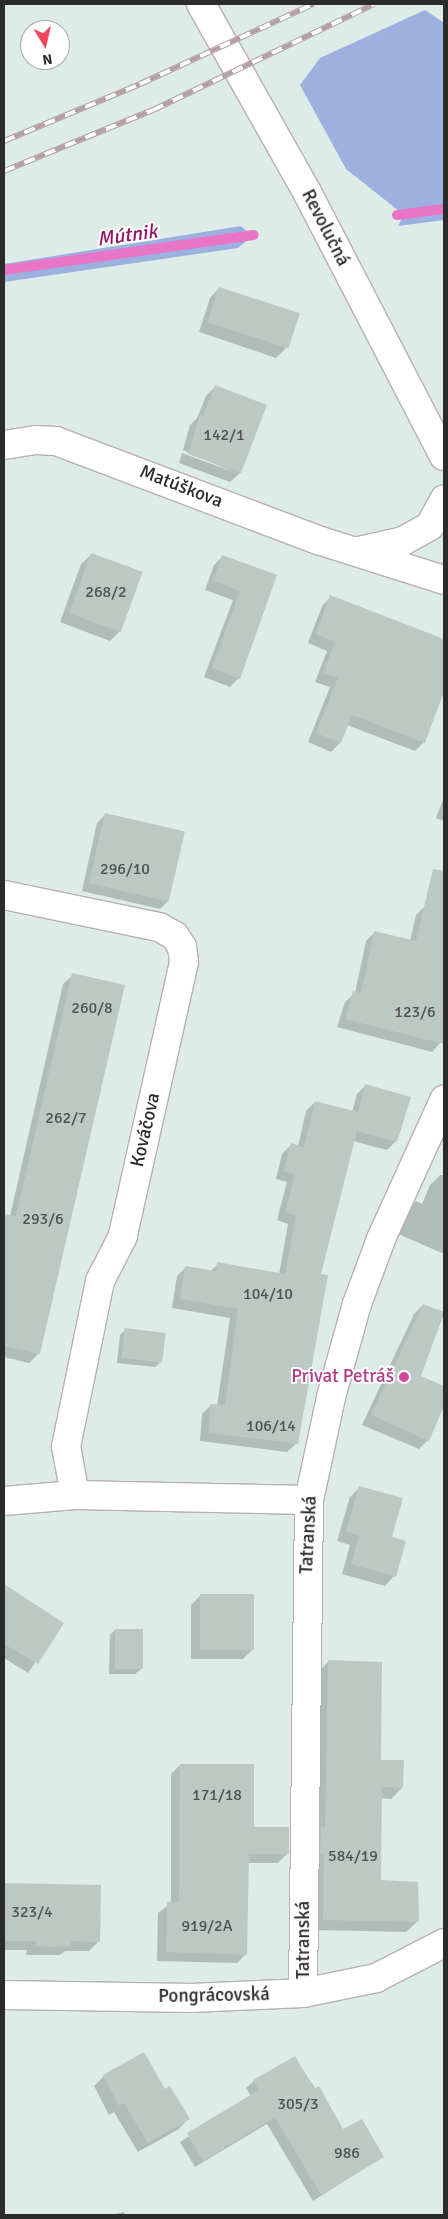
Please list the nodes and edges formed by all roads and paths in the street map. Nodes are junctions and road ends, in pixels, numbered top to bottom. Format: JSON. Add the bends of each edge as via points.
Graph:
{"nodes":[{"id":1,"x":201,"y":4,"type":"edge"},
{"id":2,"x":4,"y":445,"type":"edge"},
{"id":3,"x":444,"y":456,"type":"edge"},
{"id":4,"x":444,"y":500,"type":"edge"},
{"id":5,"x":354,"y":551,"type":"junction"},
{"id":6,"x":444,"y":580,"type":"edge"},
{"id":7,"x":4,"y":895,"type":"edge"},
{"id":8,"x":444,"y":1100,"type":"edge"},
{"id":9,"x":74,"y":1495,"type":"junction"},
{"id":10,"x":309,"y":1500,"type":"junction"},
{"id":11,"x":4,"y":1501,"type":"edge"},
{"id":12,"x":444,"y":1943,"type":"edge"},
{"id":13,"x":304,"y":1993,"type":"junction"},
{"id":14,"x":4,"y":1995,"type":"edge"}],
"edges":[{"from":1,"to":3,"type":"street","name":"Revolučná","via":[[308,194]]},
{"from":2,"to":5,"type":"street","name":"Matúškova","via":[[36,440],[56,441]]},
{"from":4,"to":5,"type":"street","via":[[430,526],[403,541]]},
{"from":5,"to":6,"type":"street","name":"Matúškova"},
{"from":7,"to":9,"type":"street","name":"Kováčova","via":[[159,927],[175,936],[182,947],[184,962],[123,1236],[100,1281],[66,1446]]},
{"from":8,"to":10,"type":"street","name":"Tatranská","via":[[381,1239],[357,1304],[331,1397]]},
{"from":9,"to":10,"type":"street"},
{"from":9,"to":11,"type":"street"},
{"from":10,"to":13,"type":"street","name":"Tatranská"},
{"from":12,"to":13,"type":"street","name":"Pongrácovská","via":[[382,1976]]},
{"from":13,"to":14,"type":"street","name":"Pongrácovská","via":[[192,1998]]}]}
